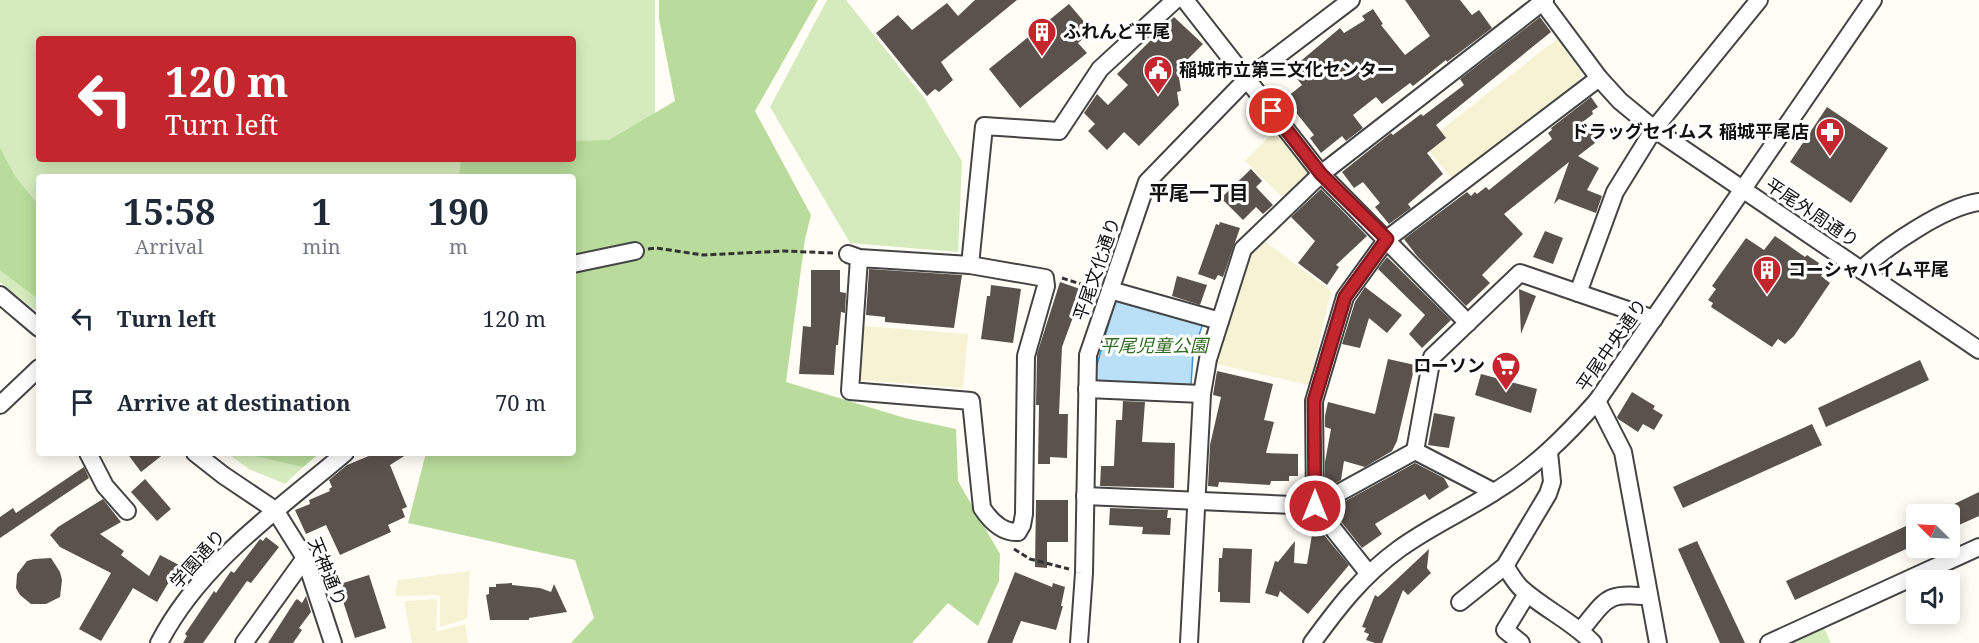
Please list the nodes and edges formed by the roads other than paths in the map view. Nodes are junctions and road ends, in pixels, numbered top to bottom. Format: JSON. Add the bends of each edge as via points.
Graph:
{"nodes":[{"id":1,"x":1175,"y":0,"type":"edge"},
{"id":2,"x":1185,"y":0,"type":"edge"},
{"id":3,"x":1351,"y":0,"type":"edge"},
{"id":4,"x":1543,"y":0,"type":"edge"},
{"id":5,"x":1759,"y":0,"type":"edge"},
{"id":6,"x":1873,"y":0,"type":"edge"},
{"id":7,"x":1599,"y":78,"type":"junction"},
{"id":8,"x":1247,"y":79,"type":"junction"},
{"id":9,"x":1654,"y":129,"type":"junction"},
{"id":10,"x":1321,"y":174,"type":"junction"},
{"id":11,"x":1743,"y":190,"type":"junction"},
{"id":12,"x":1979,"y":202,"type":"edge"},
{"id":13,"x":1387,"y":239,"type":"junction"},
{"id":14,"x":635,"y":251,"type":"road end"},
{"id":15,"x":576,"y":263,"type":"edge"},
{"id":16,"x":970,"y":265,"type":"junction"},
{"id":17,"x":1861,"y":270,"type":"junction"},
{"id":18,"x":1109,"y":291,"type":"junction"},
{"id":19,"x":1578,"y":293,"type":"junction"},
{"id":20,"x":0,"y":296,"type":"edge"},
{"id":21,"x":1654,"y":319,"type":"junction"},
{"id":22,"x":1220,"y":321,"type":"junction"},
{"id":23,"x":1468,"y":323,"type":"junction"},
{"id":24,"x":36,"y":326,"type":"edge"},
{"id":25,"x":1979,"y":350,"type":"edge"},
{"id":26,"x":36,"y":371,"type":"edge"},
{"id":27,"x":1087,"y":389,"type":"junction"},
{"id":28,"x":1202,"y":394,"type":"junction"},
{"id":29,"x":1597,"y":402,"type":"junction"},
{"id":30,"x":0,"y":405,"type":"edge"},
{"id":31,"x":1414,"y":451,"type":"junction"},
{"id":32,"x":1549,"y":452,"type":"junction"},
{"id":33,"x":90,"y":456,"type":"edge"},
{"id":34,"x":199,"y":456,"type":"edge"},
{"id":35,"x":341,"y":456,"type":"edge"},
{"id":36,"x":1494,"y":492,"type":"junction"},
{"id":37,"x":1085,"y":496,"type":"junction"},
{"id":38,"x":1196,"y":502,"type":"junction"},
{"id":39,"x":1315,"y":506,"type":"junction"},
{"id":40,"x":275,"y":510,"type":"junction"},
{"id":41,"x":127,"y":511,"type":"dead end"},
{"id":42,"x":1979,"y":547,"type":"edge"},
{"id":43,"x":304,"y":558,"type":"junction"},
{"id":44,"x":1505,"y":566,"type":"junction"},
{"id":45,"x":1369,"y":574,"type":"junction"},
{"id":46,"x":1527,"y":594,"type":"junction"},
{"id":47,"x":1649,"y":597,"type":"junction"},
{"id":48,"x":1460,"y":602,"type":"dead end"},
{"id":49,"x":1581,"y":630,"type":"junction"},
{"id":50,"x":1319,"y":641,"type":"edge"},
{"id":51,"x":159,"y":643,"type":"edge"},
{"id":52,"x":244,"y":643,"type":"edge"},
{"id":53,"x":333,"y":643,"type":"edge"},
{"id":54,"x":1079,"y":643,"type":"edge"},
{"id":55,"x":1189,"y":643,"type":"edge"},
{"id":56,"x":1521,"y":643,"type":"edge"},
{"id":57,"x":1593,"y":643,"type":"edge"},
{"id":58,"x":1658,"y":643,"type":"edge"},
{"id":59,"x":1769,"y":643,"type":"edge"}],
"edges":[{"from":1,"to":16,"type":"street","via":[[1100,69],[1059,131],[984,126]]},
{"from":2,"to":8,"type":"street"},
{"from":3,"to":8,"type":"street","name":"平尾文化通り"},
{"from":4,"to":7,"type":"street","name":"平尾外周通り"},
{"from":4,"to":10,"type":"street"},
{"from":5,"to":9,"type":"street"},
{"from":6,"to":11,"type":"street","name":"平尾中央通り"},
{"from":7,"to":9,"type":"street","name":"平尾外周通り"},
{"from":7,"to":13,"type":"street"},
{"from":8,"to":10,"type":"street"},
{"from":8,"to":18,"type":"street","name":"平尾文化通り","via":[[1147,182]]},
{"from":9,"to":11,"type":"street","name":"平尾外周通り"},
{"from":9,"to":19,"type":"street","via":[[1615,192]]},
{"from":10,"to":13,"type":"street"},
{"from":10,"to":22,"type":"street","via":[[1243,249]]},
{"from":11,"to":17,"type":"street","name":"平尾外周通り"},
{"from":11,"to":21,"type":"street","name":"平尾中央通り"},
{"from":12,"to":17,"type":"street","via":[[1936,217],[1878,254]]},
{"from":13,"to":23,"type":"street"},
{"from":13,"to":39,"type":"street","via":[[1345,297],[1314,401]]},
{"from":14,"to":15,"type":"street"},
{"from":16,"to":16,"type":"street","via":[[1045,278],[1026,356],[1024,514],[1018,532],[1010,533],[999,526],[982,508],[971,401],[850,391],[854,256]]},
{"from":17,"to":25,"type":"street","name":"平尾外周通り"},
{"from":18,"to":22,"type":"street"},
{"from":18,"to":27,"type":"street","name":"平尾文化通り","via":[[1088,355]]},
{"from":19,"to":21,"type":"street"},
{"from":19,"to":23,"type":"street","via":[[1520,273]]},
{"from":20,"to":24,"type":"street"},
{"from":21,"to":29,"type":"street","name":"平尾中央通り"},
{"from":22,"to":28,"type":"street"},
{"from":23,"to":31,"type":"street","via":[[1432,357]]},
{"from":26,"to":30,"type":"street"},
{"from":27,"to":28,"type":"street"},
{"from":27,"to":37,"type":"street","name":"平尾文化通り"},
{"from":28,"to":38,"type":"street"},
{"from":29,"to":32,"type":"street","name":"平尾中央通り"},
{"from":29,"to":47,"type":"street","via":[[1623,452]]},
{"from":31,"to":36,"type":"street"},
{"from":31,"to":39,"type":"street"},
{"from":32,"to":36,"type":"street","name":"平尾中央通り"},
{"from":32,"to":44,"type":"street","via":[[1552,482],[1548,494]]},
{"from":33,"to":41,"type":"street","via":[[105,486]]},
{"from":34,"to":40,"type":"street","name":"天神通り"},
{"from":35,"to":40,"type":"street","name":"学園通り"},
{"from":36,"to":45,"type":"street","name":"平尾中央通り","via":[[1398,549]]},
{"from":37,"to":38,"type":"street"},
{"from":37,"to":54,"type":"street","name":"平尾文化通り"},
{"from":38,"to":39,"type":"street"},
{"from":38,"to":55,"type":"street"},
{"from":39,"to":45,"type":"street"},
{"from":40,"to":43,"type":"street","name":"天神通り"},
{"from":40,"to":51,"type":"street","name":"学園通り","via":[[185,601]]},
{"from":42,"to":59,"type":"street"},
{"from":43,"to":52,"type":"street"},
{"from":43,"to":53,"type":"street","name":"天神通り"},
{"from":44,"to":46,"type":"street"},
{"from":44,"to":48,"type":"street"},
{"from":45,"to":50,"type":"street","name":"平尾中央通り","via":[[1344,599]]},
{"from":46,"to":49,"type":"street"},
{"from":46,"to":56,"type":"street","via":[[1504,630]]},
{"from":47,"to":49,"type":"street","via":[[1628,594],[1607,598]]},
{"from":47,"to":58,"type":"street"},
{"from":49,"to":57,"type":"street"}]}
